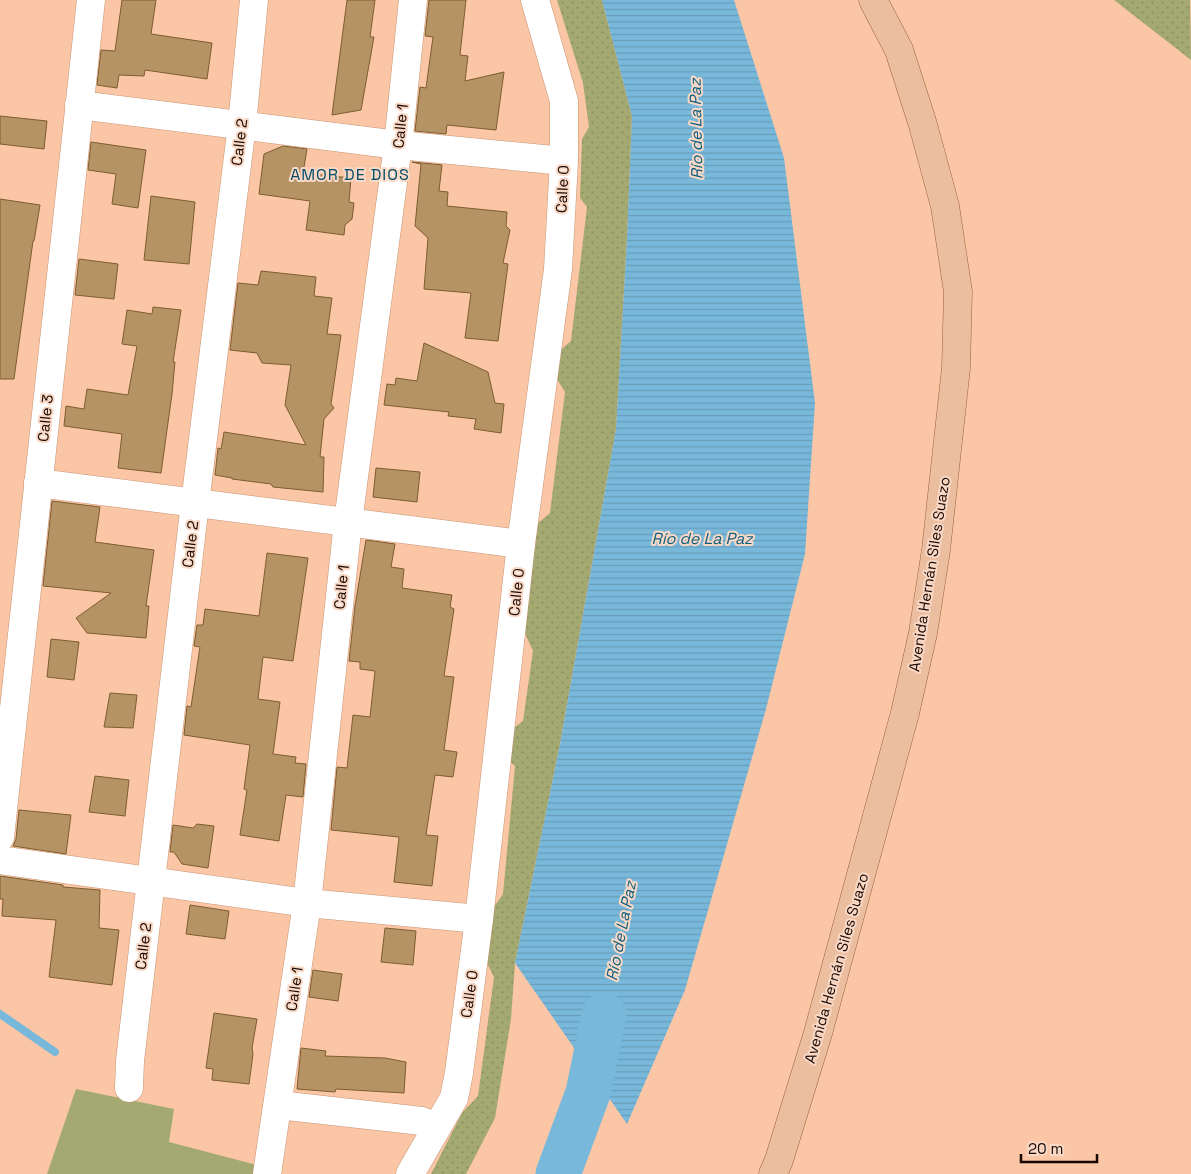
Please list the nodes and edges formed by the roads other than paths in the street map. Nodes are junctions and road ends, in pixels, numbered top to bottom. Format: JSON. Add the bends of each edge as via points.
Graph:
{"nodes":[{"id":1,"x":91,"y":0,"type":"edge"},
{"id":2,"x":254,"y":0,"type":"edge"},
{"id":3,"x":413,"y":0,"type":"edge"},
{"id":4,"x":535,"y":0,"type":"edge"},
{"id":5,"x":873,"y":0,"type":"edge"},
{"id":6,"x":78,"y":105,"type":"junction"},
{"id":7,"x":242,"y":125,"type":"junction"},
{"id":8,"x":398,"y":145,"type":"junction"},
{"id":9,"x":564,"y":161,"type":"junction"},
{"id":10,"x":38,"y":483,"type":"junction"},
{"id":11,"x":195,"y":503,"type":"junction"},
{"id":12,"x":348,"y":522,"type":"junction"},
{"id":13,"x":521,"y":544,"type":"junction"},
{"id":14,"x":0,"y":837,"type":"edge"},
{"id":15,"x":0,"y":860,"type":"edge"},
{"id":16,"x":151,"y":880,"type":"junction"},
{"id":17,"x":307,"y":903,"type":"junction"},
{"id":18,"x":480,"y":919,"type":"junction"},
{"id":19,"x":129,"y":1088,"type":"dead end"},
{"id":20,"x":278,"y":1105,"type":"junction"},
{"id":21,"x":436,"y":1127,"type":"junction"},
{"id":22,"x":268,"y":1174,"type":"edge"},
{"id":23,"x":410,"y":1174,"type":"edge"},
{"id":24,"x":773,"y":1174,"type":"edge"}],
"edges":[{"from":1,"to":6,"type":"street","name":"Calle 3"},
{"from":2,"to":7,"type":"street","name":"Calle 2"},
{"from":3,"to":8,"type":"street","name":"Calle 1"},
{"from":4,"to":9,"type":"street","name":"Calle 0","via":[[564,101]]},
{"from":5,"to":24,"type":"main road","name":"Avenida Hernán Siles Suazo","via":[[899,50],[944,206],[958,292],[956,368],[936,550],[923,633],[905,714],[818,1033]]},
{"from":6,"to":7,"type":"street"},
{"from":6,"to":10,"type":"street","name":"Calle 3"},
{"from":7,"to":8,"type":"street"},
{"from":7,"to":11,"type":"street","name":"Calle 2"},
{"from":8,"to":9,"type":"street"},
{"from":8,"to":12,"type":"street","name":"Calle 1"},
{"from":9,"to":13,"type":"street","name":"Calle 0","via":[[558,269]]},
{"from":10,"to":11,"type":"street"},
{"from":10,"to":14,"type":"street","name":"Calle 3"},
{"from":11,"to":12,"type":"street"},
{"from":11,"to":16,"type":"street","name":"Calle 2"},
{"from":12,"to":13,"type":"street"},
{"from":12,"to":17,"type":"street","name":"Calle 1"},
{"from":13,"to":18,"type":"street","name":"Calle 0"},
{"from":15,"to":16,"type":"street"},
{"from":16,"to":17,"type":"street"},
{"from":16,"to":19,"type":"street","name":"Calle 2"},
{"from":17,"to":18,"type":"street"},
{"from":17,"to":20,"type":"street","name":"Calle 1"},
{"from":18,"to":21,"type":"street","name":"Calle 0","via":[[454,1098]]},
{"from":20,"to":21,"type":"street","via":[[422,1121]]},
{"from":20,"to":22,"type":"street","name":"Calle 1"},
{"from":21,"to":23,"type":"street","name":"Calle 0"}]}
